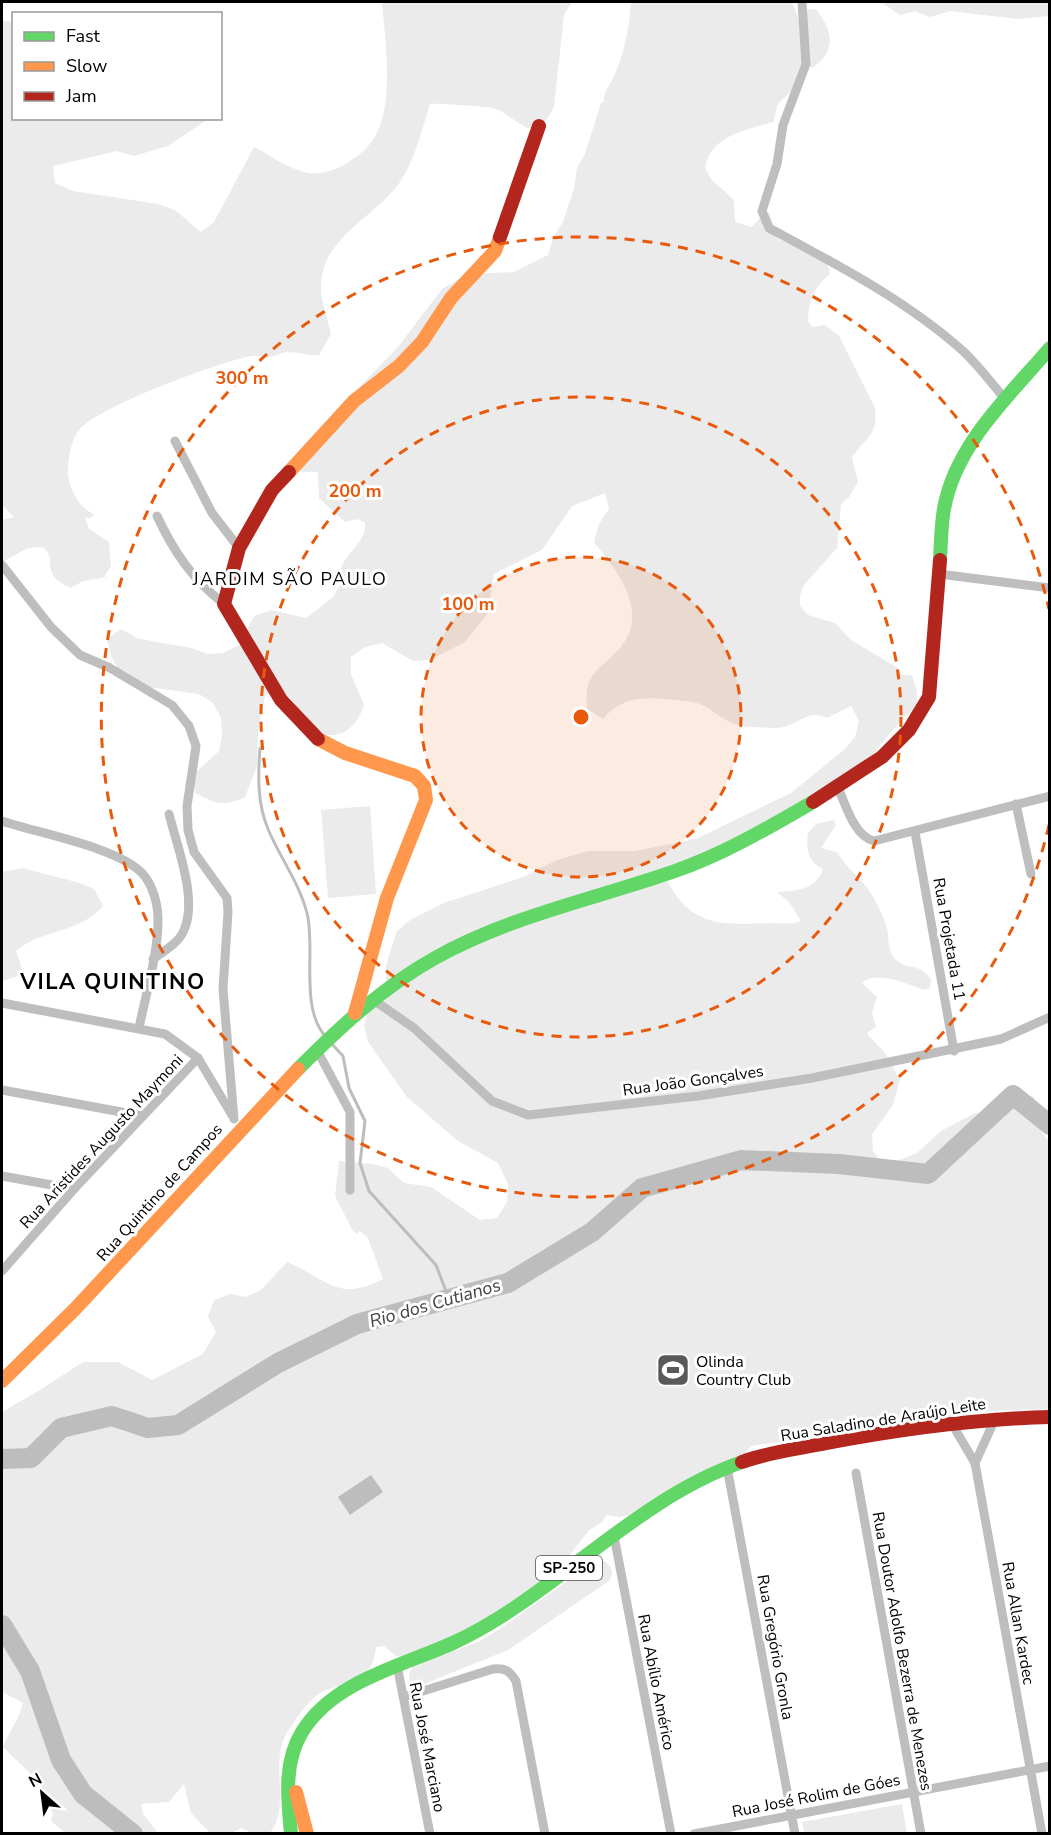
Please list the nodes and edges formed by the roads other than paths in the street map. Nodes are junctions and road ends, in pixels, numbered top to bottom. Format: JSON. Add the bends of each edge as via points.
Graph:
{"nodes":[{"id":1,"x":802,"y":2,"type":"edge"},
{"id":2,"x":538,"y":126,"type":"dead end"},
{"id":3,"x":1050,"y":348,"type":"edge"},
{"id":4,"x":1006,"y":400,"type":"junction"},
{"id":5,"x":175,"y":441,"type":"dead end"},
{"id":6,"x":157,"y":516,"type":"dead end"},
{"id":7,"x":239,"y":548,"type":"junction"},
{"id":8,"x":2,"y":565,"type":"edge"},
{"id":9,"x":939,"y":574,"type":"junction"},
{"id":10,"x":1050,"y":588,"type":"edge"},
{"id":11,"x":224,"y":604,"type":"junction"},
{"id":12,"x":838,"y":788,"type":"junction"},
{"id":13,"x":1050,"y":796,"type":"edge"},
{"id":14,"x":1016,"y":804,"type":"junction"},
{"id":15,"x":169,"y":814,"type":"dead end"},
{"id":16,"x":2,"y":821,"type":"edge"},
{"id":17,"x":915,"y":832,"type":"junction"},
{"id":18,"x":1031,"y":874,"type":"dead end"},
{"id":19,"x":153,"y":959,"type":"junction"},
{"id":20,"x":372,"y":999,"type":"junction"},
{"id":21,"x":2,"y":1003,"type":"edge"},
{"id":22,"x":355,"y":1013,"type":"junction"},
{"id":23,"x":1050,"y":1017,"type":"edge"},
{"id":24,"x":139,"y":1028,"type":"junction"},
{"id":25,"x":319,"y":1049,"type":"junction"},
{"id":26,"x":954,"y":1051,"type":"junction"},
{"id":27,"x":198,"y":1058,"type":"junction"},
{"id":28,"x":2,"y":1090,"type":"edge"},
{"id":29,"x":143,"y":1116,"type":"junction"},
{"id":30,"x":237,"y":1124,"type":"junction"},
{"id":31,"x":2,"y":1176,"type":"edge"},
{"id":32,"x":74,"y":1189,"type":"junction"},
{"id":33,"x":350,"y":1190,"type":"dead end"},
{"id":34,"x":3,"y":1268,"type":"edge"},
{"id":35,"x":2,"y":1382,"type":"edge"},
{"id":36,"x":1050,"y":1416,"type":"edge"},
{"id":37,"x":996,"y":1417,"type":"junction"},
{"id":38,"x":952,"y":1424,"type":"junction"},
{"id":39,"x":975,"y":1463,"type":"junction"},
{"id":40,"x":727,"y":1467,"type":"junction"},
{"id":41,"x":856,"y":1473,"type":"dead end"},
{"id":42,"x":614,"y":1536,"type":"junction"},
{"id":43,"x":397,"y":1665,"type":"junction"},
{"id":44,"x":404,"y":1697,"type":"junction"},
{"id":45,"x":1050,"y":1766,"type":"edge"},
{"id":46,"x":290,"y":1768,"type":"junction"},
{"id":47,"x":1031,"y":1769,"type":"junction"},
{"id":48,"x":913,"y":1792,"type":"junction"},
{"id":49,"x":791,"y":1814,"type":"junction"},
{"id":50,"x":291,"y":1833,"type":"edge"},
{"id":51,"x":307,"y":1833,"type":"edge"},
{"id":52,"x":430,"y":1833,"type":"edge"},
{"id":53,"x":545,"y":1833,"type":"edge"},
{"id":54,"x":671,"y":1833,"type":"edge"},
{"id":55,"x":694,"y":1833,"type":"edge"},
{"id":56,"x":795,"y":1833,"type":"edge"},
{"id":57,"x":921,"y":1833,"type":"edge"},
{"id":58,"x":1042,"y":1833,"type":"edge"}],
"edges":[{"from":1,"to":4,"type":"street","via":[[806,64],[783,125],[777,164],[762,211],[764,221],[769,228],[865,281],[942,334],[965,353]]},
{"from":2,"to":7,"type":"main road","via":[[495,251],[451,298],[422,342],[399,366],[354,401],[306,450],[272,490]]},
{"from":3,"to":4,"type":"main road","name":"Rua Quintino de Campos"},
{"from":4,"to":9,"type":"main road","name":"Rua Quintino de Campos","via":[[979,432],[954,475],[944,508]]},
{"from":5,"to":7,"type":"street","via":[[212,513]]},
{"from":6,"to":11,"type":"street","via":[[186,569]]},
{"from":7,"to":11,"type":"main road"},
{"from":8,"to":30,"type":"street","via":[[51,627],[80,655],[172,705],[189,726],[196,746],[187,806],[188,830],[195,852],[227,898],[223,989]]},
{"from":9,"to":10,"type":"street"},
{"from":9,"to":12,"type":"main road","name":"Rua Quintino de Campos","via":[[932,681],[921,714],[879,761]]},
{"from":11,"to":22,"type":"main road","via":[[290,713],[308,733],[327,745],[415,776],[424,786],[426,800],[387,898]]},
{"from":12,"to":17,"type":"street","via":[[865,839],[874,841]]},
{"from":12,"to":20,"type":"main road","name":"Rua Quintino de Campos","via":[[759,833],[678,870],[532,916],[462,944],[408,973]]},
{"from":13,"to":14,"type":"street"},
{"from":14,"to":17,"type":"street"},
{"from":14,"to":18,"type":"street"},
{"from":15,"to":19,"type":"street","via":[[189,910],[184,932]]},
{"from":16,"to":19,"type":"street","via":[[125,861],[142,873],[154,892],[158,919]]},
{"from":17,"to":26,"type":"street","name":"Rua Projetada 11"},
{"from":19,"to":24,"type":"street"},
{"from":20,"to":22,"type":"main road","name":"Rua Quintino de Campos"},
{"from":20,"to":26,"type":"street","name":"Rua João Gonçalves","via":[[414,1028],[492,1101],[528,1115],[698,1096]]},
{"from":21,"to":24,"type":"street"},
{"from":22,"to":25,"type":"main road","name":"Rua Quintino de Campos"},
{"from":23,"to":26,"type":"street","name":"Rua João Gonçalves","via":[[1001,1039]]},
{"from":24,"to":27,"type":"street","via":[[165,1034]]},
{"from":25,"to":30,"type":"main road","name":"Rua Quintino de Campos"},
{"from":25,"to":33,"type":"street","via":[[350,1112]]},
{"from":27,"to":29,"type":"street","name":"Rua Aristides Augusto Maymoni"},
{"from":27,"to":30,"type":"street"},
{"from":28,"to":29,"type":"street"},
{"from":29,"to":32,"type":"street","name":"Rua Aristides Augusto Maymoni"},
{"from":30,"to":35,"type":"main road","name":"Rua Quintino de Campos","via":[[48,1339]]},
{"from":31,"to":32,"type":"street"},
{"from":32,"to":34,"type":"street","name":"Rua Aristides Augusto Maymoni"},
{"from":36,"to":37,"type":"main road","name":"Rua Saladino de Araújo Leite","number":"SP-250"},
{"from":37,"to":38,"type":"main road","name":"Rua Saladino de Araújo Leite","number":"SP-250"},
{"from":37,"to":39,"type":"street"},
{"from":38,"to":39,"type":"street","name":"Rua Allan Kardec"},
{"from":38,"to":40,"type":"main road","name":"Rua Saladino de Araújo Leite","number":"SP-250","via":[[786,1450]]},
{"from":39,"to":47,"type":"street","name":"Rua Allan Kardec"},
{"from":40,"to":42,"type":"main road","name":"Rua Saladino de Araújo Leite","number":"SP-250"},
{"from":40,"to":49,"type":"street","name":"Rua Gregório Gronla"},
{"from":41,"to":48,"type":"street","name":"Rua Doutor Adolfo Bezerra de Menezes"},
{"from":42,"to":43,"type":"main road","name":"Rua Saladino de Araújo Leite","number":"SP-250","via":[[475,1632]]},
{"from":42,"to":54,"type":"street","name":"Rua Abílio Américo"},
{"from":43,"to":44,"type":"street","name":"Rua José Marciano"},
{"from":43,"to":46,"type":"main road","name":"Rua Saladino de Araújo Leite","number":"SP-250","via":[[348,1690],[314,1717],[301,1734]]},
{"from":44,"to":52,"type":"street","name":"Rua José Marciano"},
{"from":44,"to":53,"type":"street","via":[[493,1669],[511,1672],[516,1680]]},
{"from":45,"to":47,"type":"street","name":"Rua José Rolim de Góes"},
{"from":46,"to":50,"type":"main road","name":"Rua Saladino de Araújo Leite","number":"SP-250"},
{"from":46,"to":51,"type":"main road"},
{"from":47,"to":48,"type":"street","name":"Rua José Rolim de Góes"},
{"from":47,"to":58,"type":"street","name":"Rua Allan Kardec"},
{"from":48,"to":49,"type":"street","name":"Rua José Rolim de Góes"},
{"from":48,"to":57,"type":"street","name":"Rua Doutor Adolfo Bezerra de Menezes"},
{"from":49,"to":55,"type":"street","name":"Rua José Rolim de Góes"},
{"from":49,"to":56,"type":"street","name":"Rua Gregório Gronla"}]}
